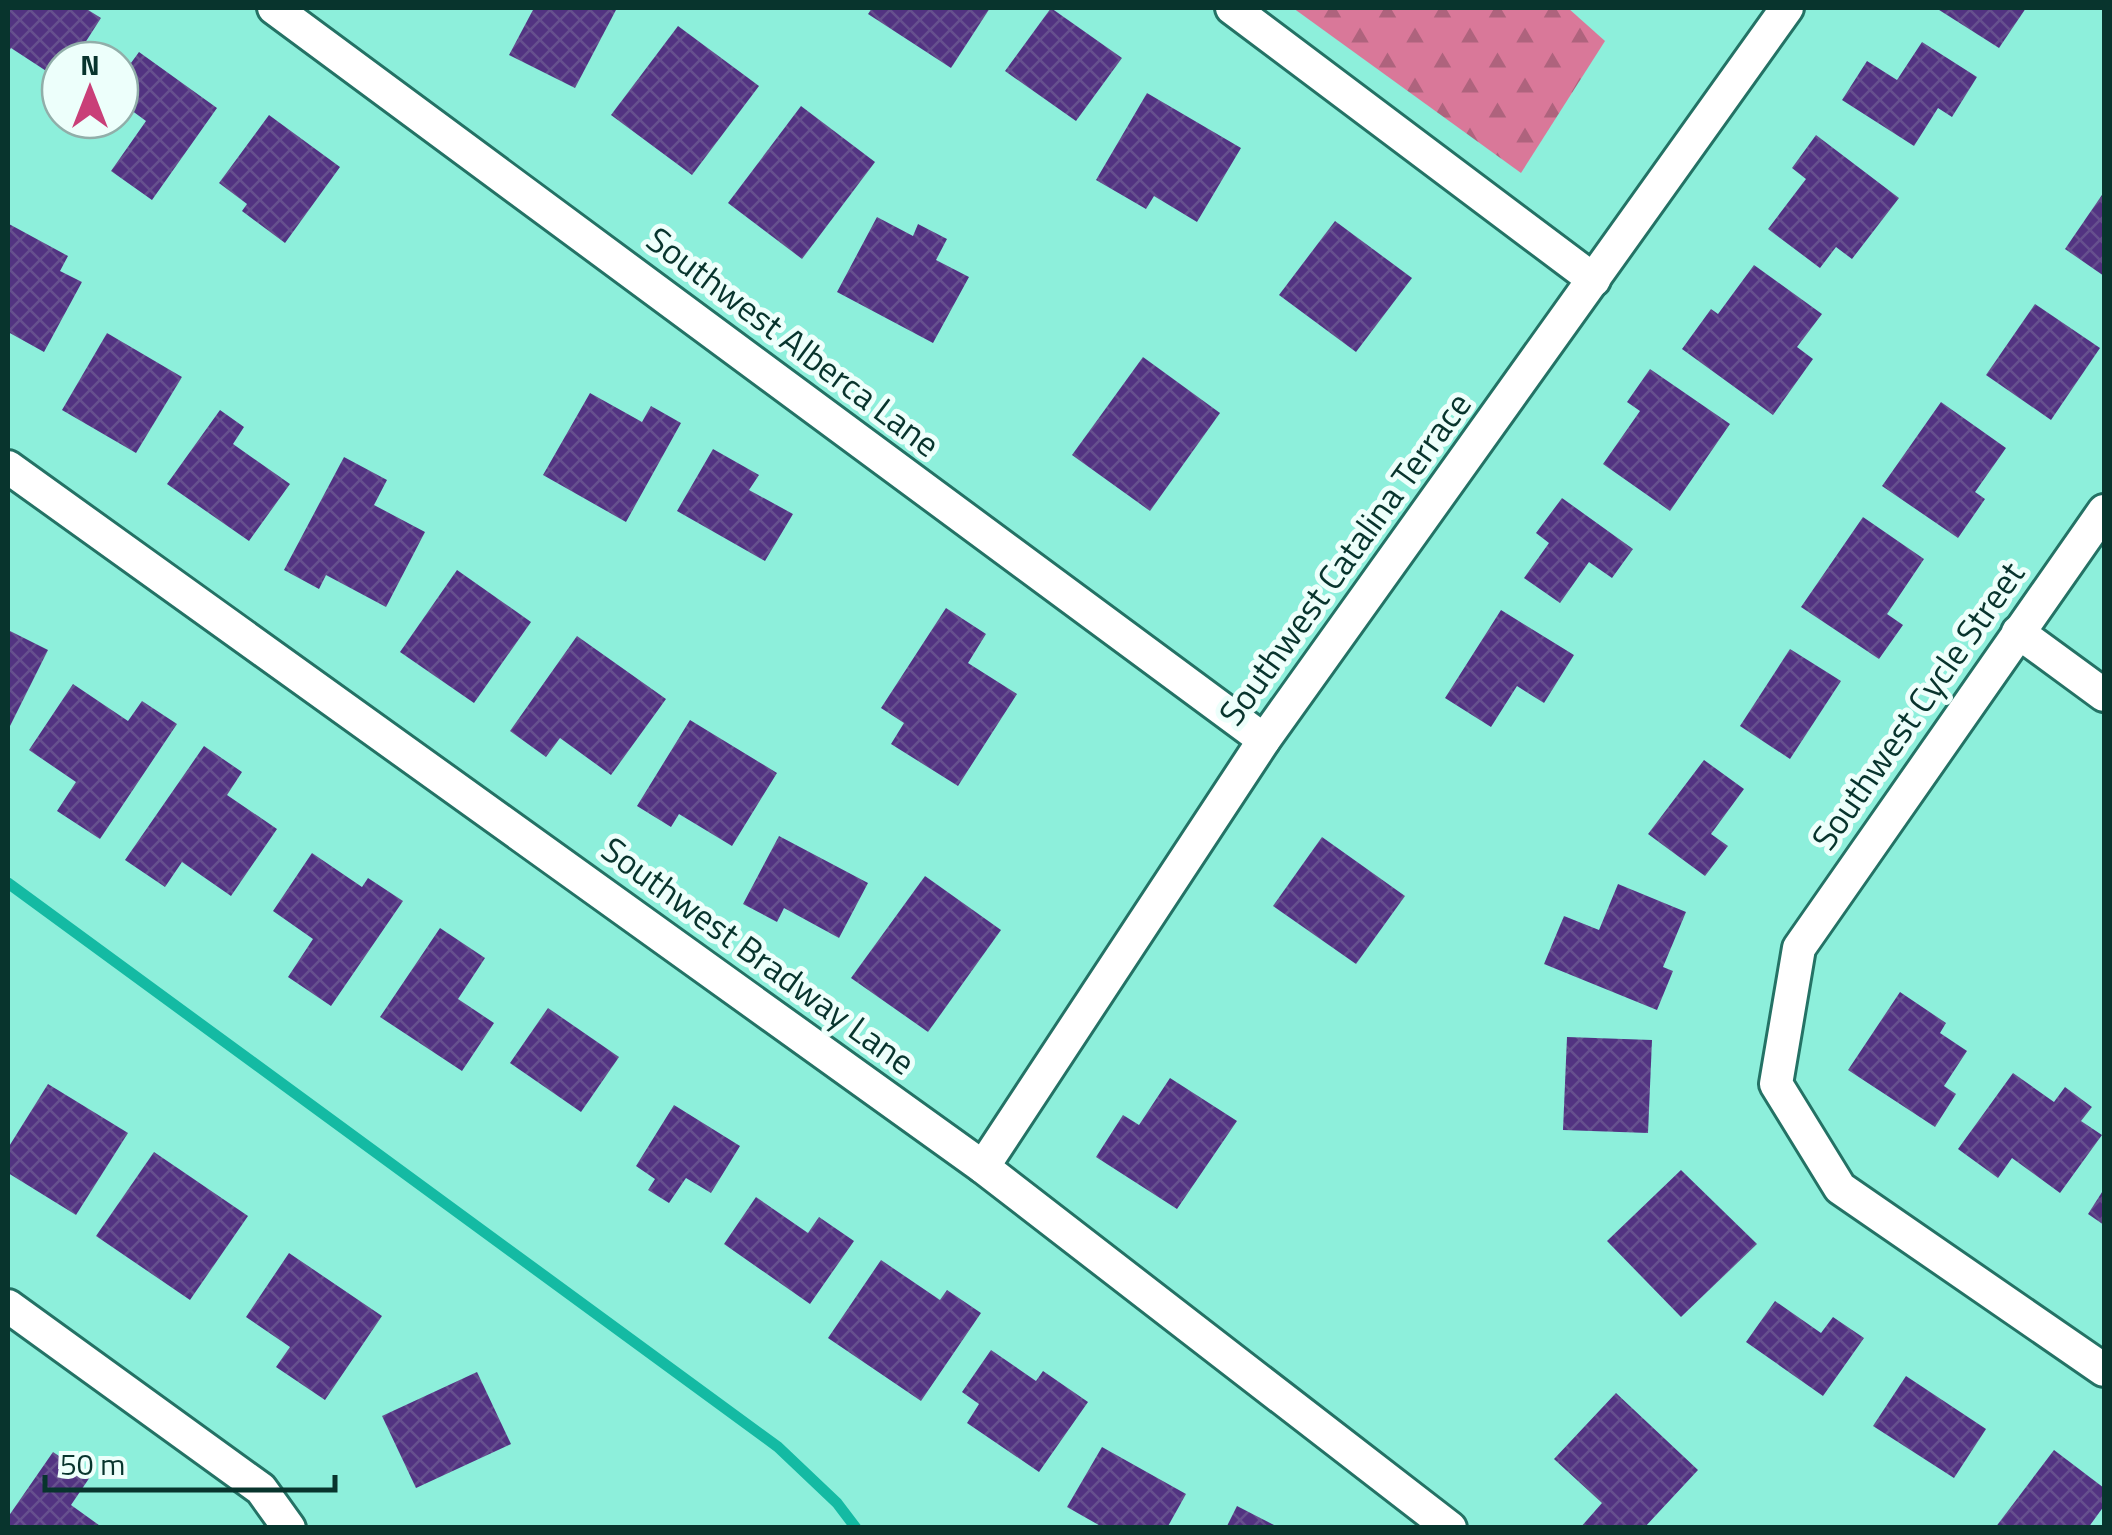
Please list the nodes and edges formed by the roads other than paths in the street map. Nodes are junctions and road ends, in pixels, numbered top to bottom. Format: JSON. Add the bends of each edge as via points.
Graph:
{"nodes":[{"id":1,"x":274,"y":8,"type":"edge"},
{"id":2,"x":1232,"y":8,"type":"edge"},
{"id":3,"x":1787,"y":8,"type":"edge"},
{"id":4,"x":1594,"y":280,"type":"junction"},
{"id":5,"x":8,"y":467,"type":"edge"},
{"id":6,"x":2104,"y":511,"type":"edge"},
{"id":7,"x":2018,"y":632,"type":"junction"},
{"id":8,"x":2104,"y":695,"type":"edge"},
{"id":9,"x":1264,"y":740,"type":"junction"},
{"id":10,"x":983,"y":1167,"type":"junction"},
{"id":11,"x":8,"y":1306,"type":"edge"},
{"id":12,"x":2104,"y":1370,"type":"edge"},
{"id":13,"x":288,"y":1528,"type":"edge"},
{"id":14,"x":1450,"y":1528,"type":"edge"}],
"edges":[{"from":1,"to":9,"type":"street","name":"Southwest Alberca Lane"},
{"from":2,"to":4,"type":"street"},
{"from":3,"to":4,"type":"street","name":"Southwest Catalina Terrace"},
{"from":4,"to":9,"type":"street","name":"Southwest Catalina Terrace"},
{"from":5,"to":10,"type":"street","name":"Southwest Bradway Lane"},
{"from":6,"to":7,"type":"street","name":"Southwest Cycle Street"},
{"from":7,"to":8,"type":"street"},
{"from":7,"to":12,"type":"street","name":"Southwest Cycle Street","via":[[1798,948],[1776,1084],[1840,1188]]},
{"from":9,"to":10,"type":"street","name":"Southwest Catalina Terrace"},
{"from":10,"to":14,"type":"street","name":"Southwest Bradway Lane"},
{"from":11,"to":13,"type":"street","via":[[260,1489]]}]}
